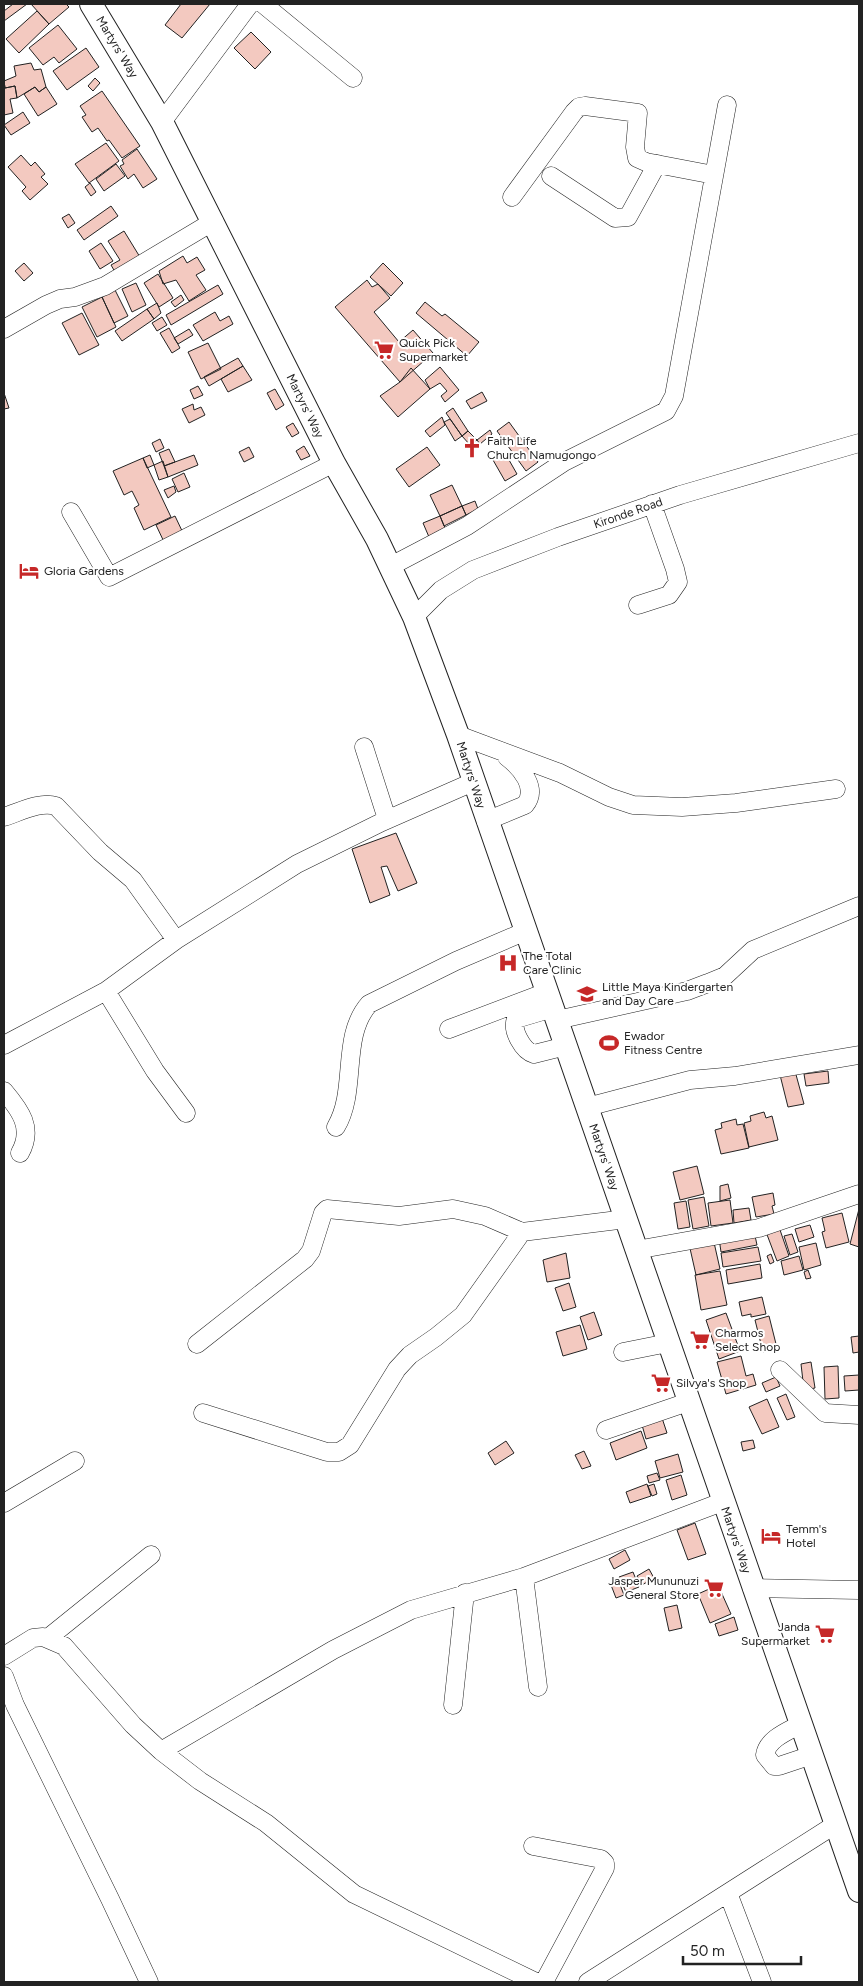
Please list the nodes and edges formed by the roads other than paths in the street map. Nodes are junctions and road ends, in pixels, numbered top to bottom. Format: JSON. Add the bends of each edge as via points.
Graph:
{"nodes":[{"id":1,"x":91,"y":4,"type":"edge"},
{"id":2,"x":250,"y":4,"type":"edge"},
{"id":3,"x":262,"y":4,"type":"edge"},
{"id":4,"x":354,"y":78,"type":"dead end"},
{"id":5,"x":726,"y":105,"type":"dead end"},
{"id":6,"x":162,"y":122,"type":"junction"},
{"id":7,"x":657,"y":164,"type":"junction"},
{"id":8,"x":714,"y":175,"type":"junction"},
{"id":9,"x":551,"y":176,"type":"dead end"},
{"id":10,"x":512,"y":197,"type":"dead end"},
{"id":11,"x":214,"y":221,"type":"junction"},
{"id":12,"x":4,"y":329,"type":"edge"},
{"id":13,"x":859,"y":443,"type":"edge"},
{"id":14,"x":334,"y":463,"type":"junction"},
{"id":15,"x":652,"y":504,"type":"junction"},
{"id":16,"x":71,"y":512,"type":"dead end"},
{"id":17,"x":389,"y":567,"type":"junction"},
{"id":18,"x":638,"y":605,"type":"dead end"},
{"id":19,"x":414,"y":617,"type":"junction"},
{"id":20,"x":458,"y":735,"type":"junction"},
{"id":21,"x":364,"y":747,"type":"dead end"},
{"id":22,"x":501,"y":752,"type":"junction"},
{"id":23,"x":473,"y":782,"type":"junction"},
{"id":24,"x":836,"y":788,"type":"dead end"},
{"id":25,"x":4,"y":817,"type":"edge"},
{"id":26,"x":387,"y":820,"type":"junction"},
{"id":27,"x":486,"y":821,"type":"junction"},
{"id":28,"x":859,"y":906,"type":"edge"},
{"id":29,"x":526,"y":931,"type":"junction"},
{"id":30,"x":176,"y":940,"type":"junction"},
{"id":31,"x":106,"y":991,"type":"junction"},
{"id":32,"x":552,"y":1007,"type":"junction"},
{"id":33,"x":450,"y":1029,"type":"dead end"},
{"id":34,"x":4,"y":1045,"type":"edge"},
{"id":35,"x":566,"y":1046,"type":"junction"},
{"id":36,"x":859,"y":1055,"type":"edge"},
{"id":37,"x":4,"y":1091,"type":"edge"},
{"id":38,"x":587,"y":1107,"type":"junction"},
{"id":39,"x":186,"y":1113,"type":"dead end"},
{"id":40,"x":336,"y":1126,"type":"dead end"},
{"id":41,"x":20,"y":1153,"type":"dead end"},
{"id":42,"x":859,"y":1194,"type":"edge"},
{"id":43,"x":626,"y":1219,"type":"junction"},
{"id":44,"x":522,"y":1232,"type":"junction"},
{"id":45,"x":636,"y":1250,"type":"junction"},
{"id":46,"x":668,"y":1343,"type":"junction"},
{"id":47,"x":197,"y":1344,"type":"dead end"},
{"id":48,"x":622,"y":1352,"type":"dead end"},
{"id":49,"x":780,"y":1370,"type":"dead end"},
{"id":50,"x":688,"y":1402,"type":"junction"},
{"id":51,"x":203,"y":1413,"type":"dead end"},
{"id":52,"x":859,"y":1415,"type":"edge"},
{"id":53,"x":606,"y":1430,"type":"dead end"},
{"id":54,"x":75,"y":1461,"type":"dead end"},
{"id":55,"x":722,"y":1502,"type":"junction"},
{"id":56,"x":4,"y":1503,"type":"edge"},
{"id":57,"x":151,"y":1554,"type":"dead end"},
{"id":58,"x":524,"y":1577,"type":"junction"},
{"id":59,"x":752,"y":1588,"type":"junction"},
{"id":60,"x":859,"y":1590,"type":"edge"},
{"id":61,"x":465,"y":1592,"type":"junction"},
{"id":62,"x":48,"y":1638,"type":"junction"},
{"id":63,"x":4,"y":1656,"type":"edge"},
{"id":64,"x":4,"y":1676,"type":"edge"},
{"id":65,"x":538,"y":1687,"type":"dead end"},
{"id":66,"x":453,"y":1705,"type":"dead end"},
{"id":67,"x":801,"y":1724,"type":"junction"},
{"id":68,"x":161,"y":1751,"type":"junction"},
{"id":69,"x":812,"y":1755,"type":"junction"},
{"id":70,"x":836,"y":1824,"type":"junction"},
{"id":71,"x":533,"y":1846,"type":"dead end"},
{"id":72,"x":859,"y":1891,"type":"edge"},
{"id":73,"x":728,"y":1893,"type":"junction"},
{"id":74,"x":148,"y":1982,"type":"edge"},
{"id":75,"x":536,"y":1982,"type":"edge"},
{"id":76,"x":544,"y":1982,"type":"edge"},
{"id":77,"x":588,"y":1982,"type":"edge"},
{"id":78,"x":762,"y":1982,"type":"edge"}],
"edges":[{"from":1,"to":6,"type":"main road","name":"Martyrs' Way"},
{"from":2,"to":6,"type":"street"},
{"from":3,"to":4,"type":"street"},
{"from":5,"to":8,"type":"street"},
{"from":6,"to":11,"type":"main road","name":"Martyrs' Way"},
{"from":7,"to":8,"type":"street"},
{"from":7,"to":9,"type":"street","via":[[628,217],[621,219]]},
{"from":7,"to":10,"type":"street","via":[[637,158],[638,113],[579,107]]},
{"from":8,"to":17,"type":"street","via":[[674,396],[666,411],[564,462],[467,526]]},
{"from":11,"to":12,"type":"street","via":[[104,286],[46,305]]},
{"from":11,"to":14,"type":"main road","name":"Martyrs' Way"},
{"from":13,"to":15,"type":"street","name":"Kironde Road"},
{"from":14,"to":16,"type":"street","via":[[109,577]]},
{"from":14,"to":17,"type":"main road","name":"Martyrs' Way"},
{"from":15,"to":18,"type":"street","via":[[678,582],[669,595]]},
{"from":15,"to":19,"type":"street","name":"Kironde Road","via":[[473,570],[441,590]]},
{"from":17,"to":19,"type":"main road","name":"Martyrs' Way"},
{"from":19,"to":20,"type":"main road","name":"Martyrs' Way"},
{"from":20,"to":22,"type":"street"},
{"from":20,"to":23,"type":"main road","name":"Martyrs' Way"},
{"from":21,"to":26,"type":"street"},
{"from":22,"to":24,"type":"street","via":[[633,805],[682,807],[727,804]]},
{"from":22,"to":27,"type":"street","via":[[524,772],[529,800]]},
{"from":23,"to":26,"type":"street"},
{"from":23,"to":27,"type":"main road","name":"Martyrs' Way"},
{"from":25,"to":30,"type":"street","via":[[38,806],[56,806],[100,852],[133,880]]},
{"from":26,"to":30,"type":"street","via":[[297,864]]},
{"from":27,"to":29,"type":"main road","name":"Martyrs' Way"},
{"from":28,"to":32,"type":"street","via":[[753,950],[725,976],[686,991]]},
{"from":29,"to":32,"type":"main road","name":"Martyrs' Way"},
{"from":29,"to":40,"type":"street","via":[[369,1004],[356,1027],[346,1095]]},
{"from":30,"to":31,"type":"street"},
{"from":31,"to":34,"type":"street"},
{"from":31,"to":39,"type":"street","via":[[155,1071]]},
{"from":32,"to":33,"type":"street"},
{"from":32,"to":35,"type":"main road","name":"Martyrs' Way"},
{"from":32,"to":35,"type":"street","via":[[516,1019],[514,1026],[524,1048],[534,1054]]},
{"from":35,"to":38,"type":"main road","name":"Martyrs' Way"},
{"from":36,"to":38,"type":"street","via":[[735,1076],[690,1080]]},
{"from":37,"to":41,"type":"street","via":[[26,1125],[25,1144]]},
{"from":38,"to":43,"type":"main road","name":"Martyrs' Way"},
{"from":42,"to":45,"type":"street","via":[[759,1228]]},
{"from":43,"to":44,"type":"street"},
{"from":43,"to":45,"type":"main road","name":"Martyrs' Way"},
{"from":44,"to":47,"type":"street","via":[[485,1216],[453,1208],[399,1216],[327,1210],[322,1213],[314,1244],[305,1259]]},
{"from":44,"to":51,"type":"street","via":[[462,1315],[397,1369],[350,1445],[339,1452],[327,1452]]},
{"from":45,"to":46,"type":"main road","name":"Martyrs' Way"},
{"from":46,"to":48,"type":"street"},
{"from":46,"to":50,"type":"main road","name":"Martyrs' Way"},
{"from":49,"to":52,"type":"street","via":[[825,1413]]},
{"from":50,"to":53,"type":"street"},
{"from":50,"to":55,"type":"main road","name":"Martyrs' Way"},
{"from":54,"to":56,"type":"street"},
{"from":55,"to":58,"type":"street"},
{"from":55,"to":59,"type":"main road","name":"Martyrs' Way"},
{"from":57,"to":62,"type":"street"},
{"from":58,"to":61,"type":"street"},
{"from":58,"to":65,"type":"street"},
{"from":59,"to":60,"type":"street"},
{"from":59,"to":67,"type":"main road","name":"Martyrs' Way"},
{"from":61,"to":66,"type":"street"},
{"from":61,"to":68,"type":"street","via":[[386,1622]]},
{"from":62,"to":63,"type":"street","via":[[33,1638]]},
{"from":62,"to":68,"type":"street","via":[[64,1646],[133,1725]]},
{"from":64,"to":74,"type":"street"},
{"from":67,"to":69,"type":"main road","name":"Martyrs' Way"},
{"from":67,"to":69,"type":"street","via":[[778,1738],[790,1763]]},
{"from":68,"to":75,"type":"street","via":[[200,1781],[266,1823],[354,1894]]},
{"from":69,"to":70,"type":"main road","name":"Martyrs' Way"},
{"from":70,"to":72,"type":"main road","name":"Martyrs' Way"},
{"from":70,"to":73,"type":"street"},
{"from":71,"to":76,"type":"street","via":[[600,1859],[605,1863]]},
{"from":73,"to":77,"type":"street"},
{"from":73,"to":78,"type":"street"}]}
